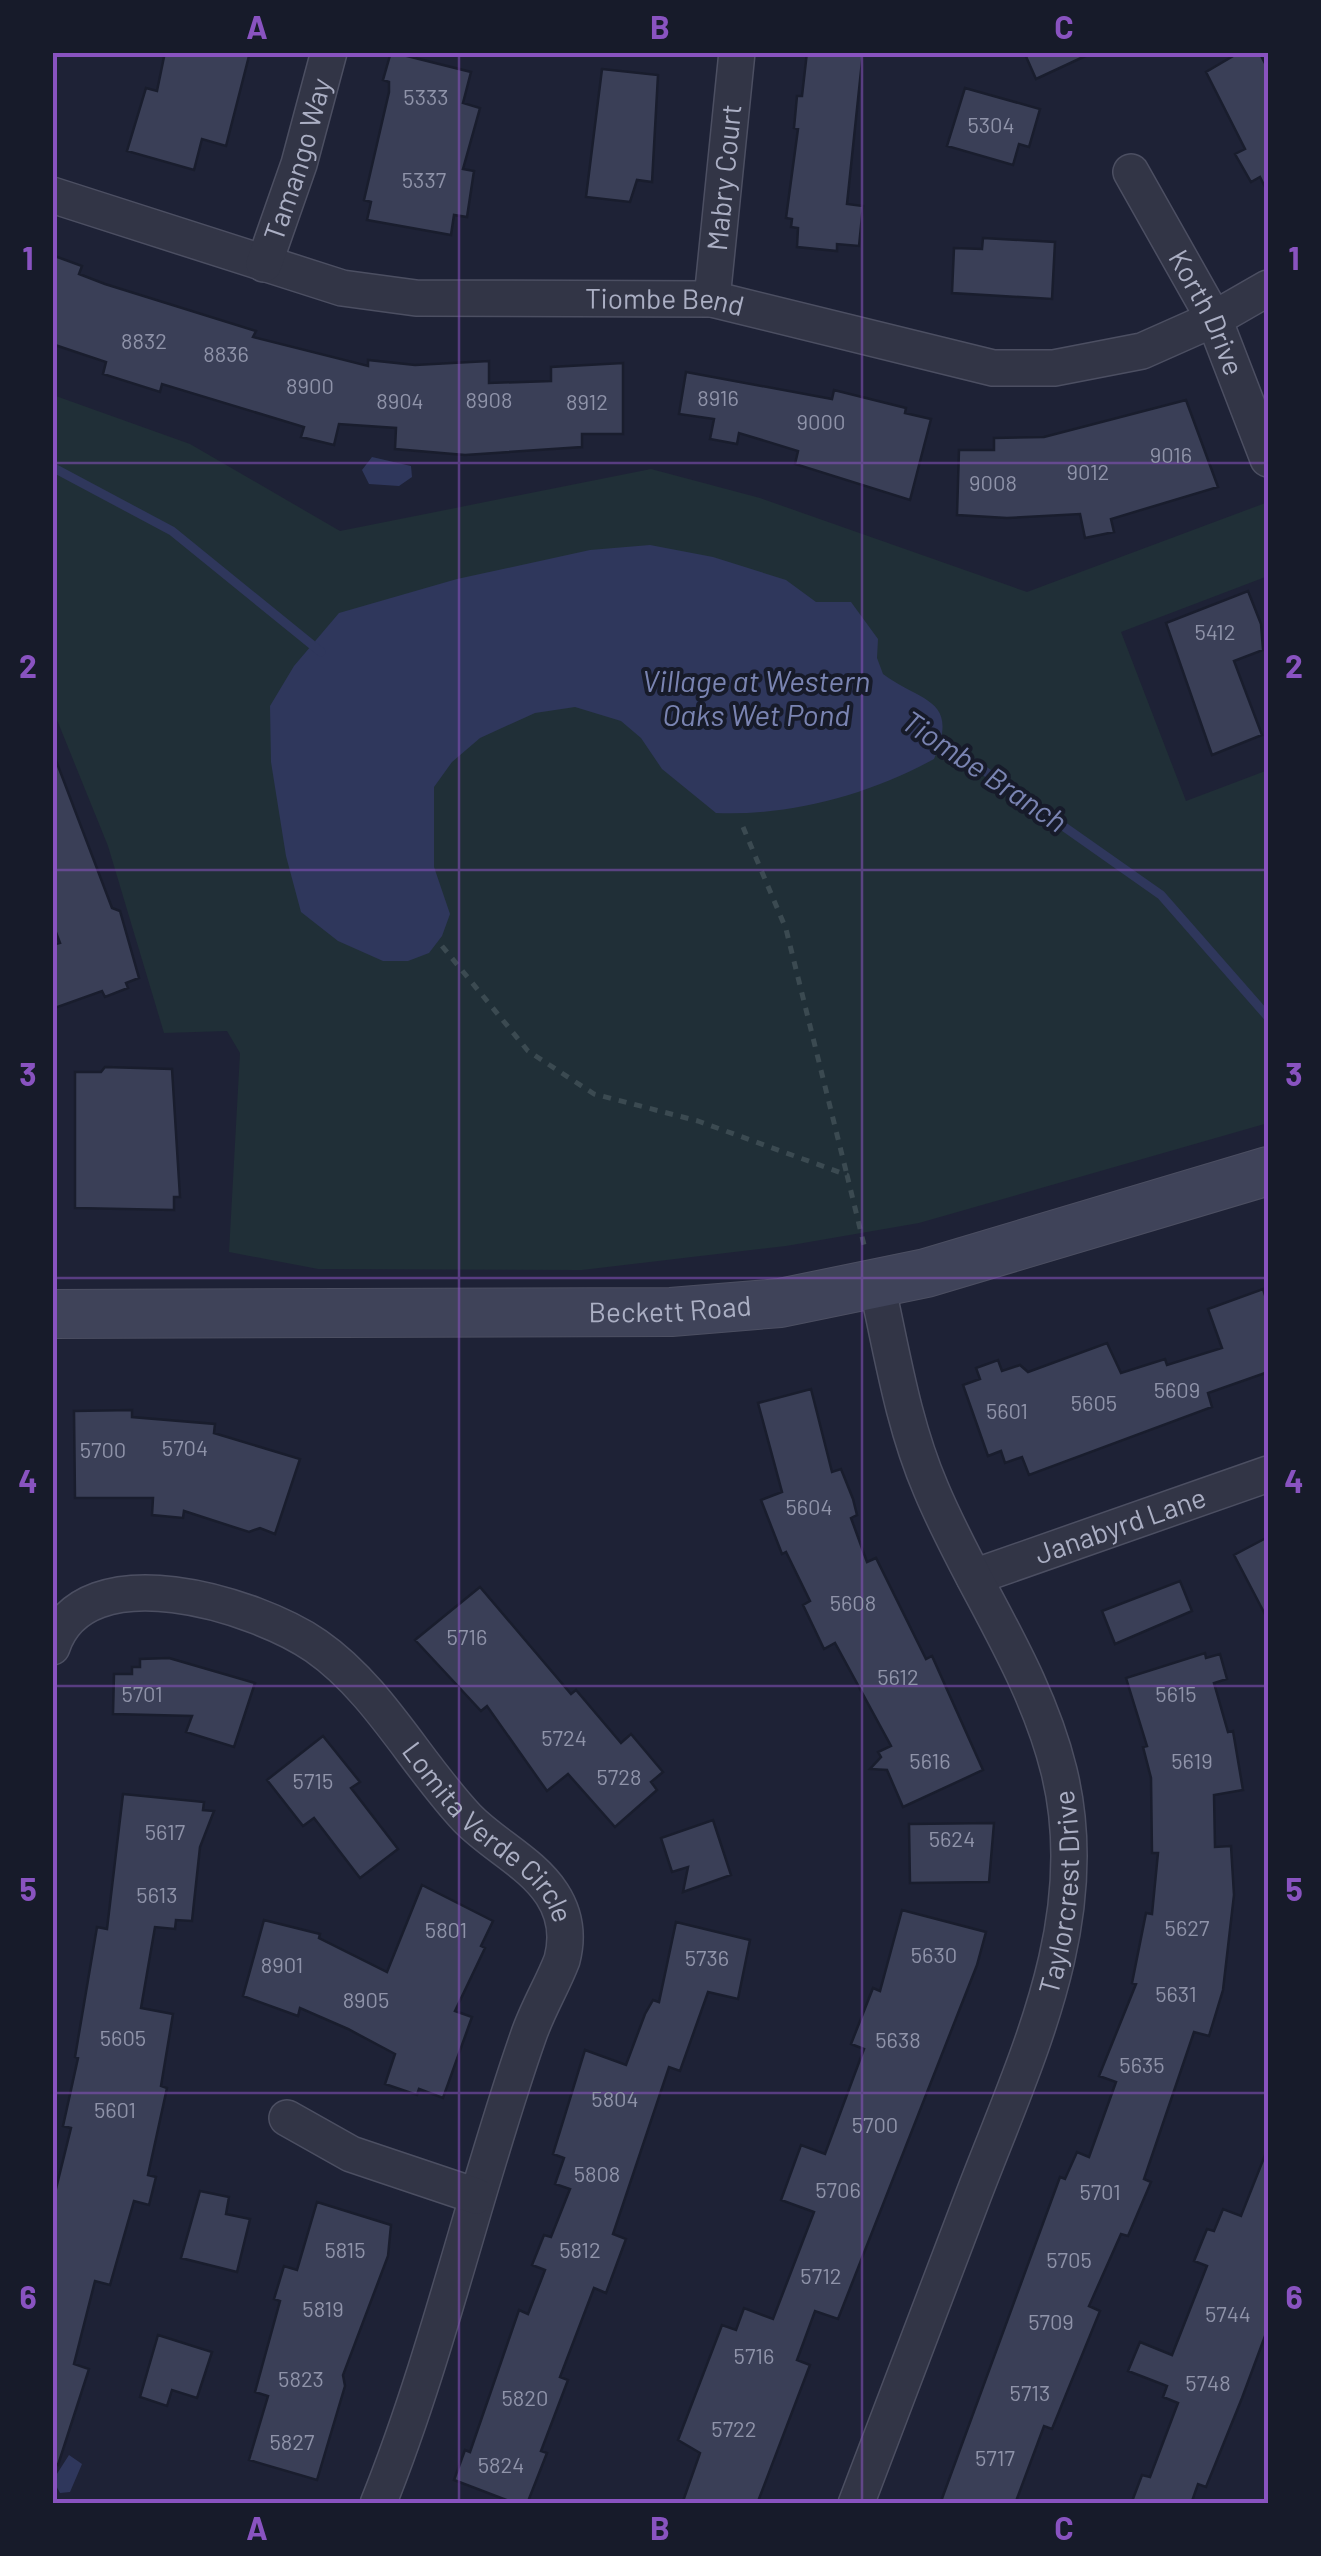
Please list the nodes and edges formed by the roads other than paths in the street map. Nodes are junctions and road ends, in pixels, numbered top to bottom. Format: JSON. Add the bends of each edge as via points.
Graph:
{"nodes":[{"id":1,"x":329,"y":52,"type":"edge"},
{"id":2,"x":737,"y":52,"type":"edge"},
{"id":3,"x":1131,"y":172,"type":"dead end"},
{"id":4,"x":52,"y":195,"type":"edge"},
{"id":5,"x":264,"y":264,"type":"junction"},
{"id":6,"x":1268,"y":288,"type":"edge"},
{"id":7,"x":712,"y":299,"type":"junction"},
{"id":8,"x":1214,"y":319,"type":"junction"},
{"id":9,"x":1268,"y":460,"type":"edge"},
{"id":10,"x":1268,"y":1171,"type":"edge"},
{"id":11,"x":877,"y":1285,"type":"junction"},
{"id":12,"x":52,"y":1314,"type":"edge"},
{"id":13,"x":1268,"y":1474,"type":"edge"},
{"id":14,"x":974,"y":1577,"type":"junction"},
{"id":15,"x":52,"y":1647,"type":"edge"},
{"id":16,"x":287,"y":2118,"type":"dead end"},
{"id":17,"x":476,"y":2196,"type":"junction"},
{"id":18,"x":378,"y":2504,"type":"edge"},
{"id":19,"x":856,"y":2504,"type":"edge"}],
"edges":[{"from":1,"to":5,"type":"street","name":"Tamango Way"},
{"from":2,"to":7,"type":"street","name":"Mabry Court"},
{"from":3,"to":8,"type":"street","name":"Korth Drive"},
{"from":4,"to":5,"type":"street","name":"Tiombe Bend"},
{"from":5,"to":7,"type":"street","name":"Tiombe Bend","via":[[342,288],[416,298]]},
{"from":6,"to":8,"type":"street","name":"Tiombe Bend"},
{"from":7,"to":8,"type":"street","name":"Tiombe Bend","via":[[962,363],[1017,370],[1117,358]]},
{"from":8,"to":9,"type":"street","name":"Korth Drive"},
{"from":10,"to":11,"type":"street","name":"Beckett Road"},
{"from":11,"to":12,"type":"street","name":"Beckett Road","via":[[671,1312]]},
{"from":11,"to":14,"type":"street","name":"Taylorcrest Drive","via":[[918,1453]]},
{"from":13,"to":14,"type":"street","name":"Janabyrd Lane"},
{"from":14,"to":19,"type":"street","name":"Taylorcrest Drive","via":[[1032,1689],[1059,1770],[1070,1834],[1068,1910],[1031,2042]]},
{"from":15,"to":17,"type":"street","name":"Lomita Verde Circle","via":[[74,1612],[128,1594],[198,1598],[248,1610],[330,1657],[468,1818],[542,1879],[562,1915],[566,1947],[532,2024]]},
{"from":16,"to":17,"type":"street","via":[[351,2154]]},
{"from":17,"to":18,"type":"street","name":"Lomita Verde Circle","via":[[433,2351]]}]}
